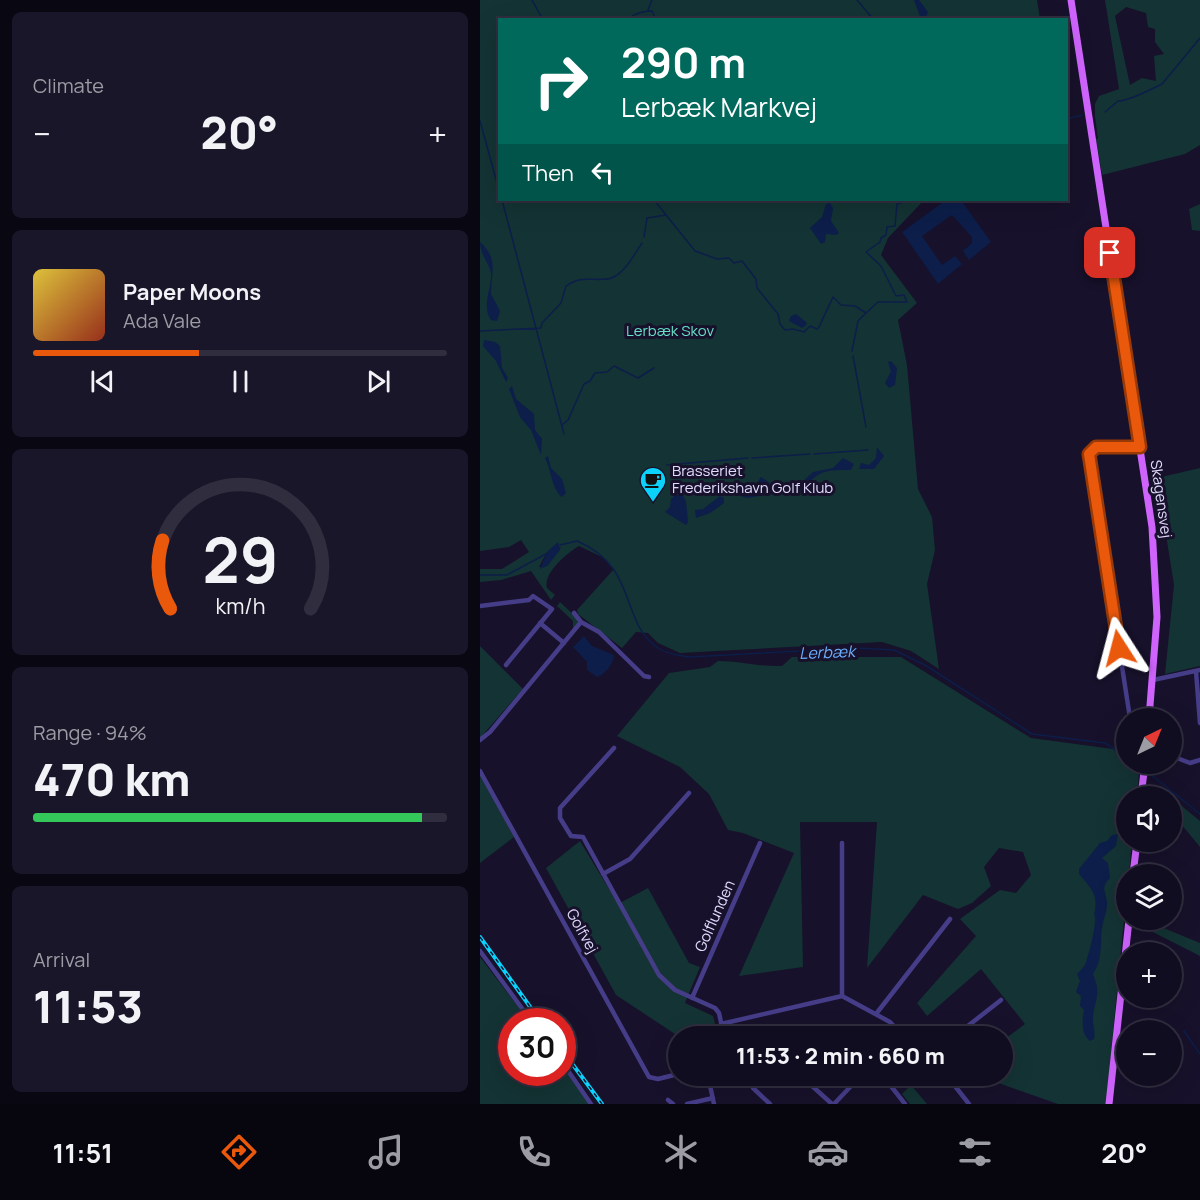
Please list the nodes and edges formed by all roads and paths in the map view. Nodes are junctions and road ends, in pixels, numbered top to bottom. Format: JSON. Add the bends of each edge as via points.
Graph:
{"nodes":[{"id":1,"x":1071,"y":0,"type":"edge"},
{"id":2,"x":1140,"y":447,"type":"junction"},
{"id":3,"x":480,"y":606,"type":"edge"},
{"id":4,"x":574,"y":613,"type":"dead end"},
{"id":5,"x":581,"y":622,"type":"junction"},
{"id":6,"x":540,"y":623,"type":"junction"},
{"id":7,"x":564,"y":643,"type":"junction"},
{"id":8,"x":506,"y":665,"type":"dead end"},
{"id":9,"x":1198,"y":670,"type":"edge"},
{"id":10,"x":649,"y":676,"type":"dead end"},
{"id":11,"x":1153,"y":680,"type":"junction"},
{"id":12,"x":1128,"y":708,"type":"edge"},
{"id":13,"x":1150,"y":708,"type":"edge"},
{"id":14,"x":1200,"y":723,"type":"edge"},
{"id":15,"x":480,"y":740,"type":"edge"},
{"id":16,"x":614,"y":748,"type":"dead end"},
{"id":17,"x":1182,"y":760,"type":"edge"},
{"id":18,"x":1200,"y":760,"type":"edge"},
{"id":19,"x":480,"y":771,"type":"edge"},
{"id":20,"x":689,"y":793,"type":"dead end"},
{"id":21,"x":760,"y":843,"type":"dead end"},
{"id":22,"x":842,"y":843,"type":"dead end"},
{"id":23,"x":603,"y":874,"type":"junction"},
{"id":24,"x":950,"y":919,"type":"dead end"},
{"id":25,"x":1127,"y":930,"type":"edge"},
{"id":26,"x":480,"y":951,"type":"edge"},
{"id":27,"x":842,"y":996,"type":"junction"},
{"id":28,"x":692,"y":998,"type":"junction"},
{"id":29,"x":1001,"y":1000,"type":"dead end"},
{"id":30,"x":522,"y":1008,"type":"edge"},
{"id":31,"x":876,"y":1014,"type":"junction"},
{"id":32,"x":721,"y":1024,"type":"joint"},
{"id":33,"x":894,"y":1026,"type":"edge"},
{"id":34,"x":968,"y":1026,"type":"edge"},
{"id":35,"x":668,"y":1076,"type":"edge"},
{"id":36,"x":576,"y":1082,"type":"edge"},
{"id":37,"x":710,"y":1086,"type":"edge"},
{"id":38,"x":753,"y":1086,"type":"edge"},
{"id":39,"x":812,"y":1086,"type":"edge"},
{"id":40,"x":851,"y":1086,"type":"edge"},
{"id":41,"x":955,"y":1086,"type":"edge"},
{"id":42,"x":892,"y":1087,"type":"edge"},
{"id":43,"x":713,"y":1098,"type":"junction"},
{"id":44,"x":668,"y":1100,"type":"dead end"},
{"id":45,"x":591,"y":1104,"type":"edge"},
{"id":46,"x":673,"y":1104,"type":"edge"},
{"id":47,"x":687,"y":1104,"type":"edge"},
{"id":48,"x":714,"y":1104,"type":"edge"},
{"id":49,"x":770,"y":1104,"type":"edge"},
{"id":50,"x":833,"y":1104,"type":"edge"},
{"id":51,"x":905,"y":1104,"type":"edge"},
{"id":52,"x":969,"y":1104,"type":"edge"},
{"id":53,"x":1109,"y":1104,"type":"edge"}],
"edges":[{"from":1,"to":2,"type":"main road","name":"Skagensvej"},
{"from":2,"to":11,"type":"main road","name":"Skagensvej","via":[[1155,560]]},
{"from":2,"to":12,"type":"street","via":[[1096,447],[1089,454]]},
{"from":3,"to":6,"type":"street","via":[[537,596],[552,609]]},
{"from":4,"to":5,"type":"street"},
{"from":5,"to":7,"type":"street"},
{"from":5,"to":10,"type":"street","via":[[599,632],[644,676]]},
{"from":6,"to":7,"type":"street"},
{"from":6,"to":8,"type":"street"},
{"from":7,"to":15,"type":"street"},
{"from":9,"to":11,"type":"street"},
{"from":9,"to":14,"type":"street"},
{"from":11,"to":13,"type":"main road","name":"Skagensvej"},
{"from":16,"to":23,"type":"street","via":[[559,812],[571,836],[583,837]]},
{"from":17,"to":18,"type":"street","via":[[1190,763]]},
{"from":19,"to":35,"type":"street","name":"Golfvej","via":[[649,1077]]},
{"from":20,"to":23,"type":"street","via":[[630,859]]},
{"from":21,"to":28,"type":"street","name":"Golflunden"},
{"from":22,"to":27,"type":"street"},
{"from":23,"to":28,"type":"street","via":[[659,975],[675,990]]},
{"from":24,"to":31,"type":"street"},
{"from":25,"to":53,"type":"main road"},
{"from":26,"to":30,"type":"street"},
{"from":27,"to":31,"type":"street"},
{"from":27,"to":32,"type":"street"},
{"from":28,"to":32,"type":"street","via":[[715,1008]]},
{"from":29,"to":34,"type":"street"},
{"from":31,"to":33,"type":"street"},
{"from":36,"to":45,"type":"street"},
{"from":37,"to":43,"type":"street"},
{"from":38,"to":49,"type":"street"},
{"from":39,"to":50,"type":"street"},
{"from":40,"to":50,"type":"street"},
{"from":41,"to":52,"type":"street"},
{"from":42,"to":51,"type":"street"},
{"from":43,"to":47,"type":"street"},
{"from":43,"to":48,"type":"street"},
{"from":44,"to":46,"type":"street"}]}
